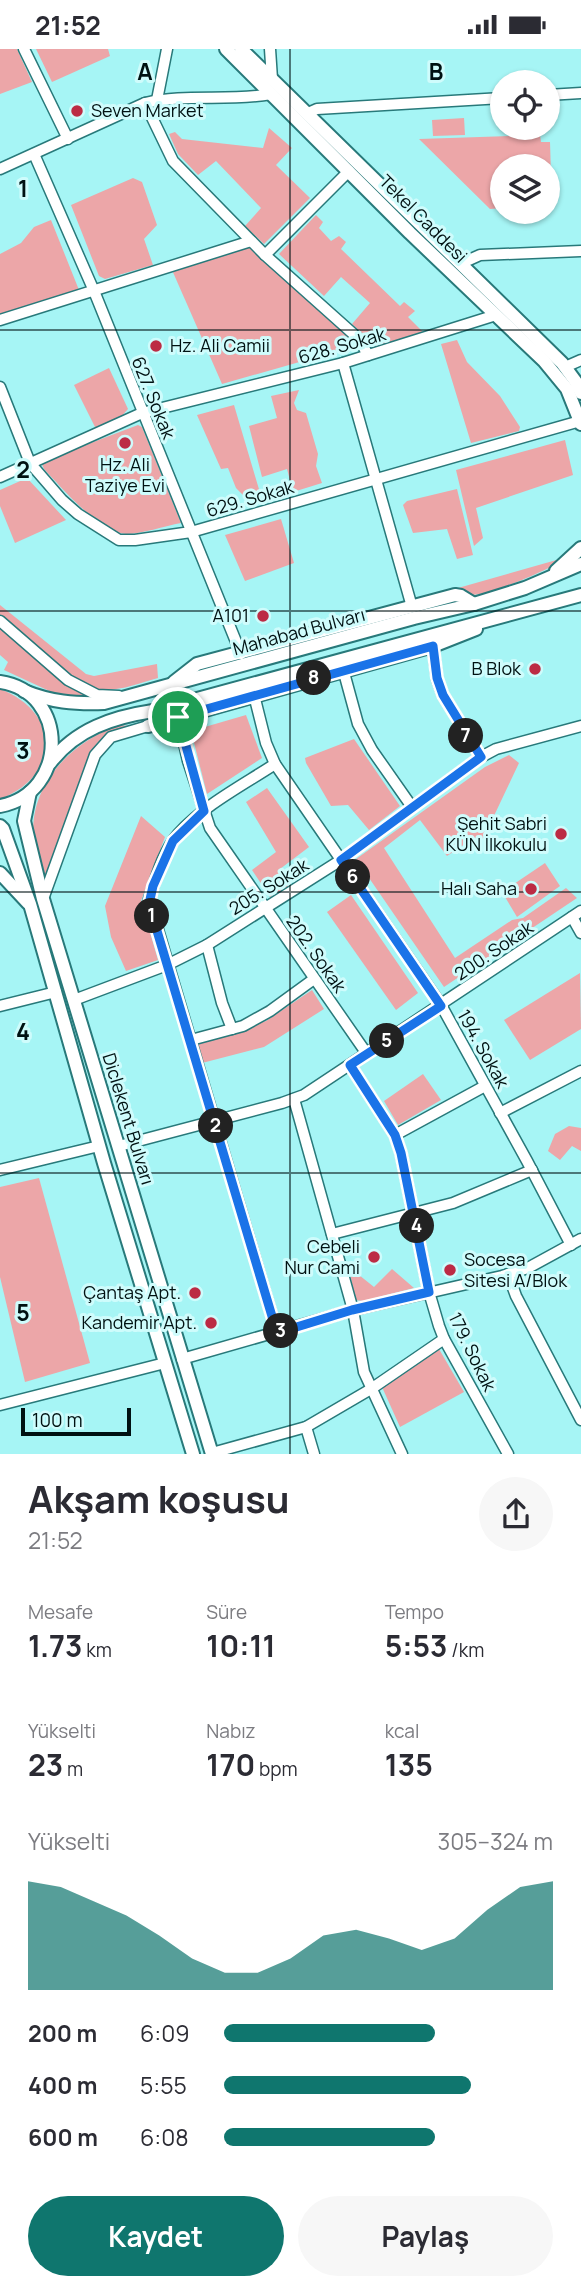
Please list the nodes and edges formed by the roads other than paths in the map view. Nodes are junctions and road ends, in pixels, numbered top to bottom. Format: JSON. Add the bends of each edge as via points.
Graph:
{"nodes":[{"id":1,"x":24,"y":49,"type":"edge"},
{"id":2,"x":167,"y":49,"type":"edge"},
{"id":3,"x":226,"y":49,"type":"edge"},
{"id":4,"x":242,"y":49,"type":"edge"},
{"id":5,"x":270,"y":49,"type":"edge"},
{"id":6,"x":272,"y":79,"type":"junction"},
{"id":7,"x":581,"y":93,"type":"edge"},
{"id":8,"x":271,"y":94,"type":"junction"},
{"id":9,"x":560,"y":94,"type":"edge"},
{"id":10,"x":490,"y":99,"type":"edge"},
{"id":11,"x":157,"y":100,"type":"junction"},
{"id":12,"x":145,"y":103,"type":"junction"},
{"id":13,"x":308,"y":113,"type":"junction"},
{"id":14,"x":68,"y":139,"type":"junction"},
{"id":15,"x":34,"y":154,"type":"junction"},
{"id":16,"x":0,"y":169,"type":"edge"},
{"id":17,"x":349,"y":171,"type":"junction"},
{"id":18,"x":251,"y":241,"type":"junction"},
{"id":19,"x":581,"y":251,"type":"edge"},
{"id":20,"x":265,"y":255,"type":"junction"},
{"id":21,"x":460,"y":264,"type":"junction"},
{"id":22,"x":94,"y":291,"type":"junction"},
{"id":23,"x":496,"y":315,"type":"junction"},
{"id":24,"x":0,"y":320,"type":"edge"},
{"id":25,"x":368,"y":355,"type":"junction"},
{"id":26,"x":581,"y":360,"type":"edge"},
{"id":27,"x":343,"y":363,"type":"junction"},
{"id":28,"x":565,"y":367,"type":"junction"},
{"id":29,"x":0,"y":387,"type":"edge"},
{"id":30,"x":581,"y":393,"type":"edge"},
{"id":31,"x":142,"y":413,"type":"junction"},
{"id":32,"x":580,"y":422,"type":"edge"},
{"id":33,"x":30,"y":463,"type":"junction"},
{"id":34,"x":0,"y":477,"type":"edge"},
{"id":35,"x":377,"y":479,"type":"junction"},
{"id":36,"x":191,"y":532,"type":"junction"},
{"id":37,"x":581,"y":548,"type":"edge"},
{"id":38,"x":581,"y":564,"type":"edge"},
{"id":39,"x":549,"y":578,"type":"junction"},
{"id":40,"x":581,"y":595,"type":"edge"},
{"id":41,"x":559,"y":601,"type":"junction"},
{"id":42,"x":581,"y":603,"type":"edge"},
{"id":43,"x":474,"y":604,"type":"junction"},
{"id":44,"x":412,"y":607,"type":"junction"},
{"id":45,"x":522,"y":610,"type":"junction"},
{"id":46,"x":0,"y":621,"type":"edge"},
{"id":47,"x":433,"y":646,"type":"junction"},
{"id":48,"x":241,"y":654,"type":"junction"},
{"id":49,"x":343,"y":670,"type":"junction"},
{"id":50,"x":2,"y":680,"type":"edge"},
{"id":51,"x":170,"y":685,"type":"junction"},
{"id":52,"x":24,"y":691,"type":"junction"},
{"id":53,"x":254,"y":695,"type":"junction"},
{"id":54,"x":130,"y":696,"type":"junction"},
{"id":55,"x":153,"y":711,"type":"junction"},
{"id":56,"x":178,"y":717,"type":"junction"},
{"id":57,"x":148,"y":726,"type":"junction"},
{"id":58,"x":581,"y":726,"type":"edge"},
{"id":59,"x":481,"y":757,"type":"junction"},
{"id":60,"x":50,"y":763,"type":"junction"},
{"id":61,"x":275,"y":764,"type":"junction"},
{"id":62,"x":30,"y":792,"type":"junction"},
{"id":63,"x":0,"y":806,"type":"edge"},
{"id":64,"x":412,"y":807,"type":"junction"},
{"id":65,"x":204,"y":811,"type":"junction"},
{"id":66,"x":24,"y":821,"type":"junction"},
{"id":67,"x":2,"y":827,"type":"edge"},
{"id":68,"x":341,"y":860,"type":"junction"},
{"id":69,"x":0,"y":873,"type":"edge"},
{"id":70,"x":43,"y":899,"type":"junction"},
{"id":71,"x":31,"y":906,"type":"junction"},
{"id":72,"x":266,"y":908,"type":"junction"},
{"id":73,"x":576,"y":914,"type":"edge"},
{"id":74,"x":581,"y":933,"type":"edge"},
{"id":75,"x":207,"y":945,"type":"junction"},
{"id":76,"x":167,"y":965,"type":"junction"},
{"id":77,"x":314,"y":979,"type":"junction"},
{"id":78,"x":56,"y":992,"type":"junction"},
{"id":79,"x":74,"y":1000,"type":"junction"},
{"id":80,"x":0,"y":1006,"type":"edge"},
{"id":81,"x":441,"y":1006,"type":"junction"},
{"id":82,"x":232,"y":1029,"type":"junction"},
{"id":83,"x":191,"y":1040,"type":"junction"},
{"id":84,"x":367,"y":1054,"type":"junction"},
{"id":85,"x":350,"y":1065,"type":"junction"},
{"id":86,"x":581,"y":1071,"type":"edge"},
{"id":87,"x":485,"y":1086,"type":"junction"},
{"id":88,"x":294,"y":1099,"type":"junction"},
{"id":89,"x":500,"y":1114,"type":"junction"},
{"id":90,"x":214,"y":1120,"type":"junction"},
{"id":91,"x":395,"y":1135,"type":"junction"},
{"id":92,"x":99,"y":1146,"type":"junction"},
{"id":93,"x":119,"y":1146,"type":"junction"},
{"id":94,"x":0,"y":1170,"type":"edge"},
{"id":95,"x":532,"y":1170,"type":"junction"},
{"id":96,"x":415,"y":1213,"type":"junction"},
{"id":97,"x":332,"y":1234,"type":"junction"},
{"id":98,"x":581,"y":1239,"type":"edge"},
{"id":99,"x":571,"y":1245,"type":"junction"},
{"id":100,"x":508,"y":1274,"type":"junction"},
{"id":101,"x":429,"y":1292,"type":"junction"},
{"id":102,"x":352,"y":1310,"type":"junction"},
{"id":103,"x":277,"y":1333,"type":"junction"},
{"id":104,"x":444,"y":1339,"type":"junction"},
{"id":105,"x":182,"y":1359,"type":"junction"},
{"id":106,"x":165,"y":1363,"type":"junction"},
{"id":107,"x":371,"y":1389,"type":"junction"},
{"id":108,"x":0,"y":1405,"type":"edge"},
{"id":109,"x":578,"y":1405,"type":"edge"},
{"id":110,"x":581,"y":1420,"type":"edge"},
{"id":111,"x":306,"y":1427,"type":"junction"},
{"id":112,"x":212,"y":1453,"type":"edge"},
{"id":113,"x":193,"y":1454,"type":"edge"},
{"id":114,"x":314,"y":1454,"type":"edge"},
{"id":115,"x":402,"y":1454,"type":"edge"},
{"id":116,"x":508,"y":1454,"type":"edge"}],
"edges":[{"from":1,"to":14,"type":"street"},
{"from":2,"to":11,"type":"street"},
{"from":3,"to":8,"type":"main road","name":"Tekel Caddesi"},
{"from":4,"to":6,"type":"main road"},
{"from":5,"to":6,"type":"street"},
{"from":6,"to":13,"type":"main road"},
{"from":7,"to":9,"type":"street"},
{"from":8,"to":11,"type":"street","via":[[246,99]]},
{"from":8,"to":17,"type":"main road","name":"Tekel Caddesi"},
{"from":10,"to":13,"type":"street"},
{"from":11,"to":12,"type":"street"},
{"from":12,"to":14,"type":"street"},
{"from":12,"to":18,"type":"street","via":[[173,161]]},
{"from":13,"to":21,"type":"main road"},
{"from":14,"to":15,"type":"street"},
{"from":15,"to":16,"type":"street"},
{"from":15,"to":22,"type":"street","name":"627. Sokak"},
{"from":17,"to":20,"type":"street"},
{"from":17,"to":23,"type":"main road","name":"Tekel Caddesi"},
{"from":18,"to":20,"type":"street"},
{"from":18,"to":22,"type":"street"},
{"from":19,"to":21,"type":"street","via":[[480,255]]},
{"from":20,"to":25,"type":"street","via":[[359,339]]},
{"from":21,"to":28,"type":"main road"},
{"from":22,"to":24,"type":"street"},
{"from":22,"to":31,"type":"street","name":"627. Sokak"},
{"from":23,"to":25,"type":"street","name":"628. Sokak"},
{"from":23,"to":32,"type":"main road","name":"Tekel Caddesi","via":[[555,373]]},
{"from":25,"to":27,"type":"street","name":"628. Sokak"},
{"from":26,"to":28,"type":"street"},
{"from":27,"to":31,"type":"street","name":"628. Sokak"},
{"from":27,"to":35,"type":"street"},
{"from":28,"to":30,"type":"main road"},
{"from":29,"to":33,"type":"street","name":"629. Sokak"},
{"from":31,"to":33,"type":"street","name":"628. Sokak"},
{"from":31,"to":36,"type":"street","name":"627. Sokak"},
{"from":32,"to":35,"type":"street","name":"629. Sokak"},
{"from":33,"to":34,"type":"street","name":"628. Sokak"},
{"from":33,"to":36,"type":"street","name":"629. Sokak","via":[[62,500],[119,540]]},
{"from":35,"to":36,"type":"street","name":"629. Sokak"},
{"from":35,"to":44,"type":"street"},
{"from":36,"to":48,"type":"street","name":"627. Sokak"},
{"from":37,"to":39,"type":"main road"},
{"from":38,"to":39,"type":"main road","name":"Mahabad Bulvarı"},
{"from":39,"to":43,"type":"main road","name":"Mahabad Bulvarı"},
{"from":40,"to":41,"type":"main road","name":"Mahabad Bulvarı"},
{"from":41,"to":42,"type":"street"},
{"from":41,"to":45,"type":"main road","name":"Mahabad Bulvarı"},
{"from":43,"to":44,"type":"main road","via":[[455,595]]},
{"from":43,"to":51,"type":"main road","name":"Mahabad Bulvarı"},
{"from":44,"to":48,"type":"main road"},
{"from":45,"to":47,"type":"main road"},
{"from":45,"to":55,"type":"main road","name":"Mahabad Bulvarı"},
{"from":46,"to":54,"type":"street","via":[[68,680],[97,695]]},
{"from":47,"to":49,"type":"main road"},
{"from":47,"to":59,"type":"street","via":[[443,695]]},
{"from":48,"to":51,"type":"main road","via":[[190,667]]},
{"from":49,"to":53,"type":"main road"},
{"from":49,"to":64,"type":"street","via":[[358,724]]},
{"from":50,"to":52,"type":"main road","name":"Mahabad Bulvarı"},
{"from":51,"to":54,"type":"main road","name":"Mahabad Bulvarı"},
{"from":52,"to":54,"type":"main road","name":"Mahabad Bulvarı","via":[[72,704]]},
{"from":52,"to":60,"type":"main road","via":[[46,716],[51,731]]},
{"from":53,"to":56,"type":"main road"},
{"from":53,"to":61,"type":"street","name":"194. Sokak"},
{"from":55,"to":57,"type":"main road"},
{"from":55,"to":60,"type":"main road","name":"Mahabad Bulvarı","via":[[98,725],[58,752]]},
{"from":56,"to":57,"type":"main road"},
{"from":56,"to":65,"type":"street","name":"202. Sokak"},
{"from":57,"to":70,"type":"street","via":[[111,737],[95,755]]},
{"from":58,"to":59,"type":"street","name":"205. Sokak"},
{"from":59,"to":64,"type":"street","name":"205. Sokak"},
{"from":60,"to":62,"type":"main road","name":"Mahabad Bulvarı"},
{"from":61,"to":65,"type":"street"},
{"from":61,"to":68,"type":"street","name":"194. Sokak"},
{"from":62,"to":63,"type":"main road"},
{"from":62,"to":66,"type":"main road","name":"Diclekent Bulvarı"},
{"from":64,"to":68,"type":"street","name":"205. Sokak"},
{"from":65,"to":72,"type":"street","name":"202. Sokak","via":[[210,828]]},
{"from":65,"to":76,"type":"street","via":[[173,841],[149,899]]},
{"from":66,"to":67,"type":"main road","via":[[17,818]]},
{"from":66,"to":70,"type":"main road","name":"Diclekent Bulvarı"},
{"from":67,"to":71,"type":"main road","name":"Diclekent Bulvarı"},
{"from":68,"to":72,"type":"street","name":"205. Sokak"},
{"from":68,"to":81,"type":"street","name":"194. Sokak"},
{"from":69,"to":71,"type":"main road"},
{"from":70,"to":79,"type":"main road","name":"Diclekent Bulvarı"},
{"from":71,"to":78,"type":"main road","name":"Diclekent Bulvarı"},
{"from":72,"to":75,"type":"street","name":"205. Sokak"},
{"from":72,"to":77,"type":"street","name":"202. Sokak"},
{"from":73,"to":74,"type":"street"},
{"from":73,"to":81,"type":"street","name":"200. Sokak"},
{"from":75,"to":76,"type":"street","name":"205. Sokak"},
{"from":75,"to":82,"type":"street"},
{"from":76,"to":79,"type":"street","name":"205. Sokak"},
{"from":76,"to":83,"type":"street"},
{"from":77,"to":82,"type":"street","via":[[270,1011]]},
{"from":77,"to":84,"type":"street","name":"202. Sokak"},
{"from":78,"to":80,"type":"street"},
{"from":78,"to":92,"type":"main road","name":"Diclekent Bulvarı"},
{"from":79,"to":93,"type":"main road","name":"Diclekent Bulvarı"},
{"from":81,"to":84,"type":"street","name":"200. Sokak"},
{"from":81,"to":87,"type":"street","name":"194. Sokak"},
{"from":82,"to":83,"type":"street"},
{"from":83,"to":90,"type":"street"},
{"from":84,"to":85,"type":"street","name":"200. Sokak"},
{"from":85,"to":88,"type":"street","name":"200. Sokak"},
{"from":85,"to":91,"type":"street","name":"179. Sokak"},
{"from":86,"to":89,"type":"street"},
{"from":87,"to":89,"type":"street","name":"194. Sokak"},
{"from":87,"to":91,"type":"street"},
{"from":88,"to":90,"type":"street","name":"200. Sokak"},
{"from":88,"to":97,"type":"street"},
{"from":89,"to":95,"type":"street","name":"194. Sokak"},
{"from":90,"to":93,"type":"street","name":"200. Sokak"},
{"from":90,"to":103,"type":"street"},
{"from":91,"to":96,"type":"street","name":"179. Sokak"},
{"from":92,"to":94,"type":"street"},
{"from":92,"to":106,"type":"main road","name":"Diclekent Bulvarı"},
{"from":93,"to":105,"type":"main road","name":"Diclekent Bulvarı"},
{"from":95,"to":96,"type":"street","via":[[453,1203]]},
{"from":95,"to":99,"type":"street","name":"194. Sokak"},
{"from":96,"to":97,"type":"street"},
{"from":96,"to":101,"type":"street","name":"179. Sokak"},
{"from":97,"to":102,"type":"street"},
{"from":98,"to":99,"type":"street"},
{"from":99,"to":100,"type":"street"},
{"from":100,"to":101,"type":"street"},
{"from":100,"to":109,"type":"street"},
{"from":101,"to":102,"type":"street"},
{"from":101,"to":104,"type":"street","name":"179. Sokak"},
{"from":102,"to":103,"type":"street"},
{"from":102,"to":107,"type":"street"},
{"from":103,"to":105,"type":"street"},
{"from":104,"to":107,"type":"street"},
{"from":104,"to":116,"type":"street","name":"179. Sokak"},
{"from":105,"to":112,"type":"main road","name":"Diclekent Bulvarı"},
{"from":106,"to":108,"type":"street"},
{"from":106,"to":113,"type":"main road","name":"Diclekent Bulvarı"},
{"from":107,"to":111,"type":"street"},
{"from":107,"to":115,"type":"street"},
{"from":109,"to":110,"type":"street"},
{"from":111,"to":112,"type":"street"},
{"from":111,"to":114,"type":"street"}]}
